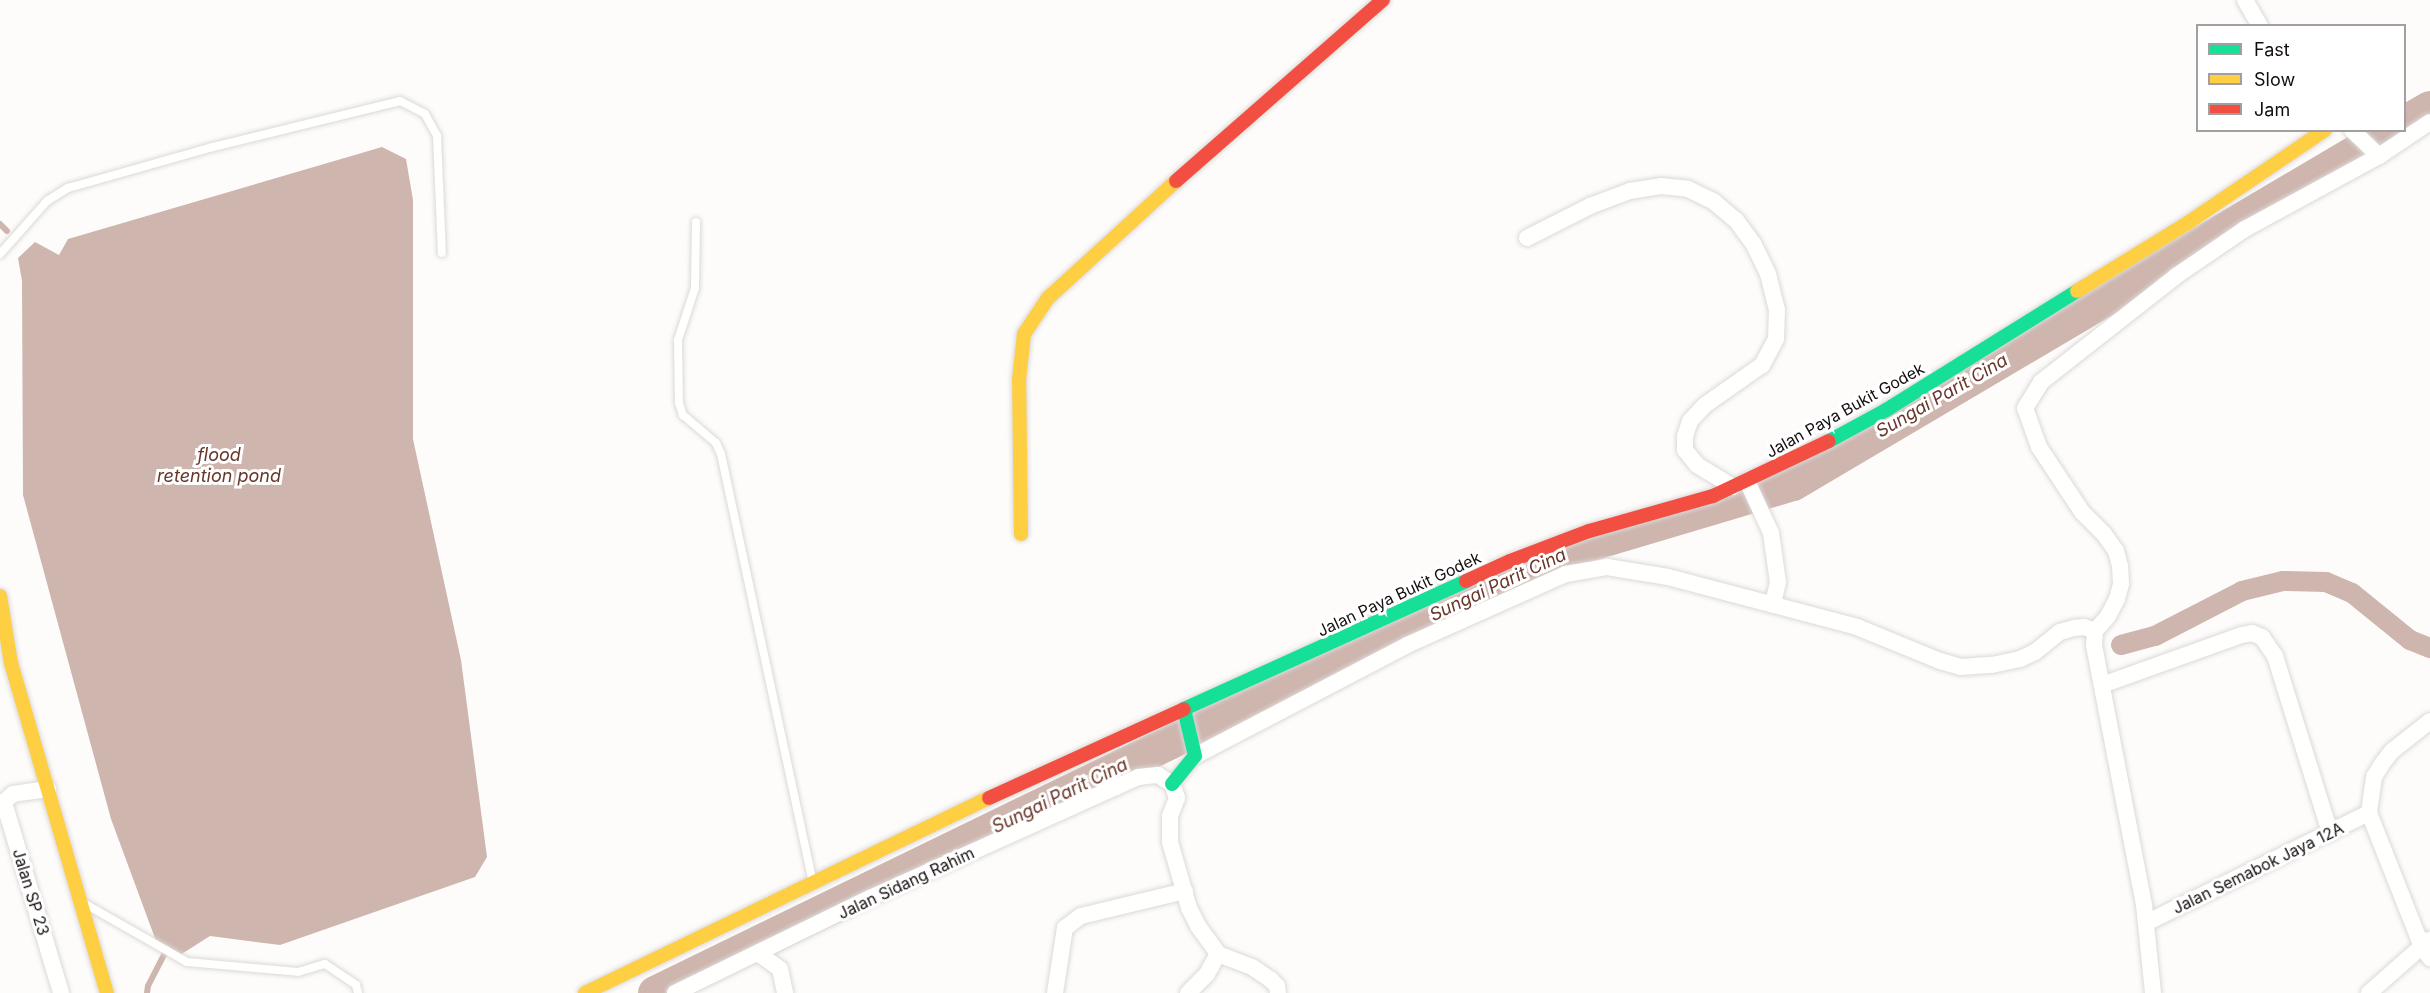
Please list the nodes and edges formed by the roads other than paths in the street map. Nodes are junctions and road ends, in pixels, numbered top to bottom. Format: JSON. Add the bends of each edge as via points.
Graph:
{"nodes":[{"id":1,"x":1383,"y":0,"type":"edge"},
{"id":2,"x":2245,"y":0,"type":"edge"},
{"id":3,"x":2259,"y":24,"type":"edge"},
{"id":4,"x":2430,"y":122,"type":"edge"},
{"id":5,"x":2322,"y":132,"type":"edge"},
{"id":6,"x":2354,"y":132,"type":"edge"},
{"id":7,"x":2375,"y":152,"type":"junction"},
{"id":8,"x":696,"y":222,"type":"dead end"},
{"id":9,"x":1527,"y":238,"type":"dead end"},
{"id":10,"x":442,"y":253,"type":"dead end"},
{"id":11,"x":0,"y":254,"type":"edge"},
{"id":12,"x":1744,"y":486,"type":"junction"},
{"id":13,"x":1021,"y":534,"type":"dead end"},
{"id":14,"x":0,"y":602,"type":"edge"},
{"id":15,"x":1774,"y":602,"type":"junction"},
{"id":16,"x":2095,"y":631,"type":"junction"},
{"id":17,"x":2102,"y":685,"type":"junction"},
{"id":18,"x":1185,"y":712,"type":"junction"},
{"id":19,"x":2430,"y":721,"type":"edge"},
{"id":20,"x":1184,"y":768,"type":"junction"},
{"id":21,"x":48,"y":789,"type":"junction"},
{"id":22,"x":2369,"y":813,"type":"junction"},
{"id":23,"x":2330,"y":833,"type":"junction"},
{"id":24,"x":813,"y":883,"type":"junction"},
{"id":25,"x":1185,"y":891,"type":"junction"},
{"id":26,"x":81,"y":902,"type":"junction"},
{"id":27,"x":2146,"y":923,"type":"junction"},
{"id":28,"x":2427,"y":948,"type":"edge"},
{"id":29,"x":758,"y":953,"type":"junction"},
{"id":30,"x":1218,"y":954,"type":"junction"},
{"id":31,"x":61,"y":993,"type":"edge"},
{"id":32,"x":107,"y":993,"type":"edge"},
{"id":33,"x":358,"y":993,"type":"edge"},
{"id":34,"x":585,"y":993,"type":"edge"},
{"id":35,"x":675,"y":993,"type":"edge"},
{"id":36,"x":785,"y":993,"type":"edge"},
{"id":37,"x":1055,"y":993,"type":"edge"},
{"id":38,"x":1188,"y":993,"type":"edge"},
{"id":39,"x":1278,"y":993,"type":"edge"},
{"id":40,"x":2153,"y":993,"type":"edge"},
{"id":41,"x":2369,"y":993,"type":"edge"}],
"edges":[{"from":1,"to":13,"type":"street","via":[[1229,132],[1048,298],[1024,334],[1019,380]]},
{"from":2,"to":3,"type":"street"},
{"from":4,"to":7,"type":"street"},
{"from":5,"to":12,"type":"street","name":"Jalan Paya Bukit Godek","via":[[2189,222],[1886,410]]},
{"from":6,"to":7,"type":"street"},
{"from":7,"to":16,"type":"street","via":[[2245,228],[2176,276],[2041,382],[2025,408],[2039,447],[2082,512],[2116,551],[2121,584],[2108,616]]},
{"from":8,"to":24,"type":"lane","via":[[694,288],[678,340],[679,403],[683,416],[716,443],[721,454]]},
{"from":9,"to":12,"type":"street","via":[[1590,206],[1630,191],[1661,186],[1688,189],[1713,201],[1736,220],[1768,274],[1777,310],[1776,339],[1762,365],[1705,405],[1690,421],[1685,450],[1697,465]]},
{"from":10,"to":11,"type":"lane","via":[[437,136],[425,114],[400,101],[208,148],[68,188],[46,201]]},
{"from":12,"to":15,"type":"street","via":[[1771,533],[1778,582]]},
{"from":12,"to":18,"type":"street","name":"Jalan Paya Bukit Godek","via":[[1589,531],[1510,561],[1286,665],[1224,689]]},
{"from":14,"to":21,"type":"street","via":[[11,663]]},
{"from":15,"to":16,"type":"street","via":[[1857,627],[1961,666],[2020,659],[2036,652],[2060,632],[2084,627]]},
{"from":15,"to":20,"type":"street","via":[[1607,567],[1566,574],[1407,645]]},
{"from":16,"to":17,"type":"street"},
{"from":17,"to":23,"type":"street","via":[[2242,635],[2262,637],[2275,656]]},
{"from":17,"to":27,"type":"street"},
{"from":18,"to":20,"type":"street"},
{"from":18,"to":24,"type":"street","name":"Jalan Paya Bukit Godek","via":[[1024,782]]},
{"from":19,"to":22,"type":"street","via":[[2392,751],[2382,764],[2374,777]]},
{"from":20,"to":25,"type":"street","via":[[1170,816],[1170,842]]},
{"from":20,"to":29,"type":"street","name":"Jalan Sidang Rahim","via":[[1138,777]]},
{"from":21,"to":26,"type":"street"},
{"from":21,"to":31,"type":"street","name":"Jalan SP 23","via":[[13,794],[5,806]]},
{"from":22,"to":23,"type":"street","name":"Jalan Semabok Jaya 12A"},
{"from":22,"to":28,"type":"street"},
{"from":23,"to":27,"type":"street","name":"Jalan Semabok Jaya 12A"},
{"from":24,"to":34,"type":"street","name":"Jalan Paya Bukit Godek"},
{"from":25,"to":30,"type":"street","via":[[1197,926]]},
{"from":25,"to":37,"type":"street","via":[[1081,916],[1065,928]]},
{"from":26,"to":32,"type":"street"},
{"from":26,"to":33,"type":"lane","via":[[187,962],[298,972],[326,964],[356,985]]},
{"from":27,"to":40,"type":"street"},
{"from":28,"to":41,"type":"street"},
{"from":29,"to":35,"type":"street","name":"Jalan Sidang Rahim"},
{"from":29,"to":36,"type":"street","via":[[780,969]]},
{"from":30,"to":38,"type":"street","via":[[1207,974]]},
{"from":30,"to":39,"type":"street","via":[[1252,967],[1270,979]]}]}
